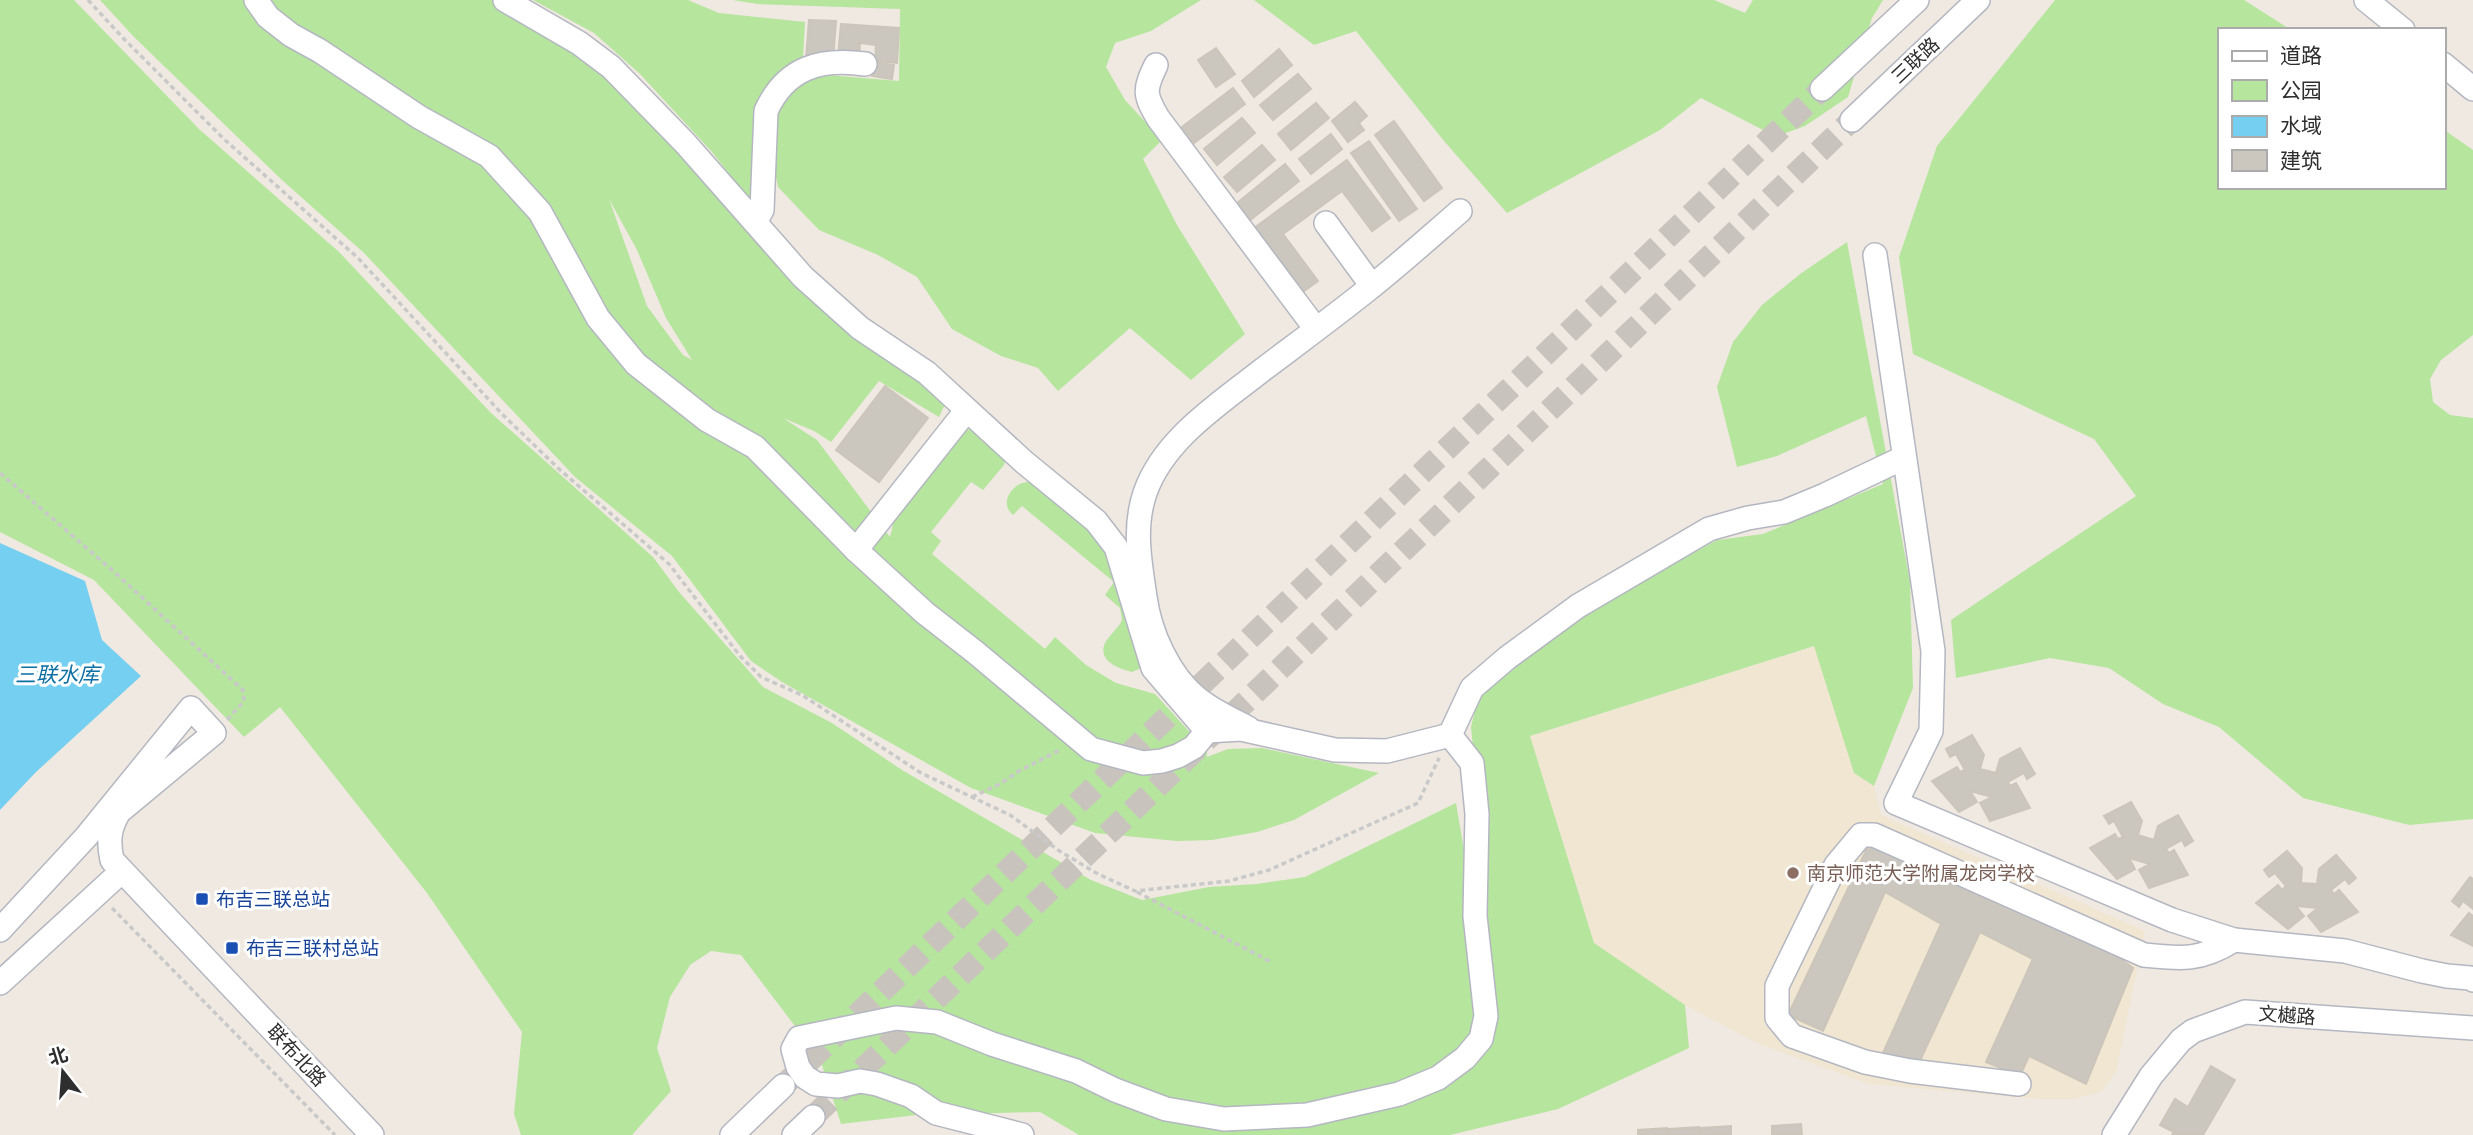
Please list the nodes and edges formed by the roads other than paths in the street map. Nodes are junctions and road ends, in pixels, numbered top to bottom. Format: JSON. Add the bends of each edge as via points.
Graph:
{"nodes":[{"id":1,"x":256,"y":0,"type":"edge"},
{"id":2,"x":505,"y":0,"type":"edge"},
{"id":3,"x":1917,"y":0,"type":"edge"},
{"id":4,"x":1978,"y":0,"type":"edge"},
{"id":5,"x":2366,"y":0,"type":"edge"},
{"id":6,"x":2401,"y":28,"type":"edge"},
{"id":7,"x":865,"y":64,"type":"dead end"},
{"id":8,"x":1156,"y":65,"type":"dead end"},
{"id":9,"x":2445,"y":66,"type":"edge"},
{"id":10,"x":1822,"y":89,"type":"tunnel mouth"},
{"id":11,"x":2473,"y":89,"type":"edge"},
{"id":12,"x":1852,"y":120,"type":"tunnel mouth"},
{"id":13,"x":1460,"y":211,"type":"dead end"},
{"id":14,"x":755,"y":222,"type":"junction"},
{"id":15,"x":1326,"y":223,"type":"dead end"},
{"id":16,"x":1875,"y":255,"type":"dead end"},
{"id":17,"x":1372,"y":286,"type":"junction"},
{"id":18,"x":1316,"y":329,"type":"junction"},
{"id":19,"x":966,"y":411,"type":"junction"},
{"id":20,"x":1903,"y":458,"type":"junction"},
{"id":21,"x":856,"y":550,"type":"junction"},
{"id":22,"x":1207,"y":731,"type":"junction"},
{"id":23,"x":1254,"y":731,"type":"junction"},
{"id":24,"x":1450,"y":735,"type":"junction"},
{"id":25,"x":122,"y":871,"type":"junction"},
{"id":26,"x":0,"y":930,"type":"edge"},
{"id":27,"x":2234,"y":940,"type":"junction"},
{"id":28,"x":2473,"y":980,"type":"edge"},
{"id":29,"x":0,"y":983,"type":"edge"},
{"id":30,"x":2473,"y":1028,"type":"edge"},
{"id":31,"x":2019,"y":1084,"type":"dead end"},
{"id":32,"x":783,"y":1086,"type":"tunnel mouth"},
{"id":33,"x":813,"y":1117,"type":"tunnel mouth"},
{"id":34,"x":372,"y":1135,"type":"edge"},
{"id":35,"x":732,"y":1135,"type":"edge"},
{"id":36,"x":794,"y":1135,"type":"edge"},
{"id":37,"x":1022,"y":1135,"type":"edge"},
{"id":38,"x":2114,"y":1135,"type":"edge"}],
"edges":[{"from":1,"to":21,"type":"street","via":[[268,17],[291,35],[489,156],[540,212],[598,318],[636,363],[707,420],[755,447]]},
{"from":2,"to":14,"type":"street","via":[[611,67]]},
{"from":3,"to":10,"type":"street"},
{"from":4,"to":12,"type":"street","name":"三联路"},
{"from":5,"to":6,"type":"street"},
{"from":7,"to":14,"type":"street","via":[[844,61],[804,68],[771,99],[766,111],[762,210]]},
{"from":8,"to":18,"type":"street","via":[[1147,84],[1153,108]]},
{"from":9,"to":11,"type":"street"},
{"from":13,"to":17,"type":"street"},
{"from":14,"to":19,"type":"street","via":[[803,277],[860,327],[927,373]]},
{"from":15,"to":17,"type":"street"},
{"from":16,"to":20,"type":"street"},
{"from":17,"to":18,"type":"street"},
{"from":18,"to":23,"type":"street","via":[[1180,439],[1158,464],[1137,527],[1147,613],[1176,677],[1216,712]]},
{"from":19,"to":21,"type":"street"},
{"from":19,"to":22,"type":"street","via":[[1107,533],[1116,547],[1153,668]]},
{"from":20,"to":24,"type":"street","via":[[1784,512],[1709,529],[1578,606],[1472,688]]},
{"from":20,"to":27,"type":"street","via":[[1933,650],[1931,731],[1896,803],[2172,920]]},
{"from":21,"to":22,"type":"street","via":[[1091,750],[1143,763],[1178,756],[1194,747]]},
{"from":22,"to":23,"type":"street"},
{"from":23,"to":24,"type":"street","via":[[1335,750],[1374,751]]},
{"from":24,"to":37,"type":"street","via":[[1472,763],[1477,814],[1475,916],[1486,1016],[1481,1039],[1465,1058],[1438,1078],[1399,1094],[1307,1115],[1224,1119],[1166,1109],[1076,1071],[937,1022],[896,1018],[859,1024],[799,1038],[793,1049],[798,1067],[816,1084],[877,1084],[911,1096],[936,1113]]},
{"from":25,"to":26,"type":"street","name":"联布北路","via":[[112,860],[108,843],[119,812],[215,733],[191,708],[86,838]]},
{"from":25,"to":29,"type":"street"},
{"from":25,"to":34,"type":"street","name":"联布北路"},
{"from":27,"to":28,"type":"street","via":[[2345,951]]},
{"from":27,"to":31,"type":"street","via":[[2218,950],[2182,959],[2144,954],[1874,835],[1861,835],[1836,865],[1777,986],[1777,1018],[1792,1037],[1865,1062]]},
{"from":30,"to":38,"type":"street","name":"文樾路","via":[[2245,1012],[2181,1040],[2151,1076]]},
{"from":32,"to":35,"type":"street"},
{"from":33,"to":36,"type":"street"}]}
